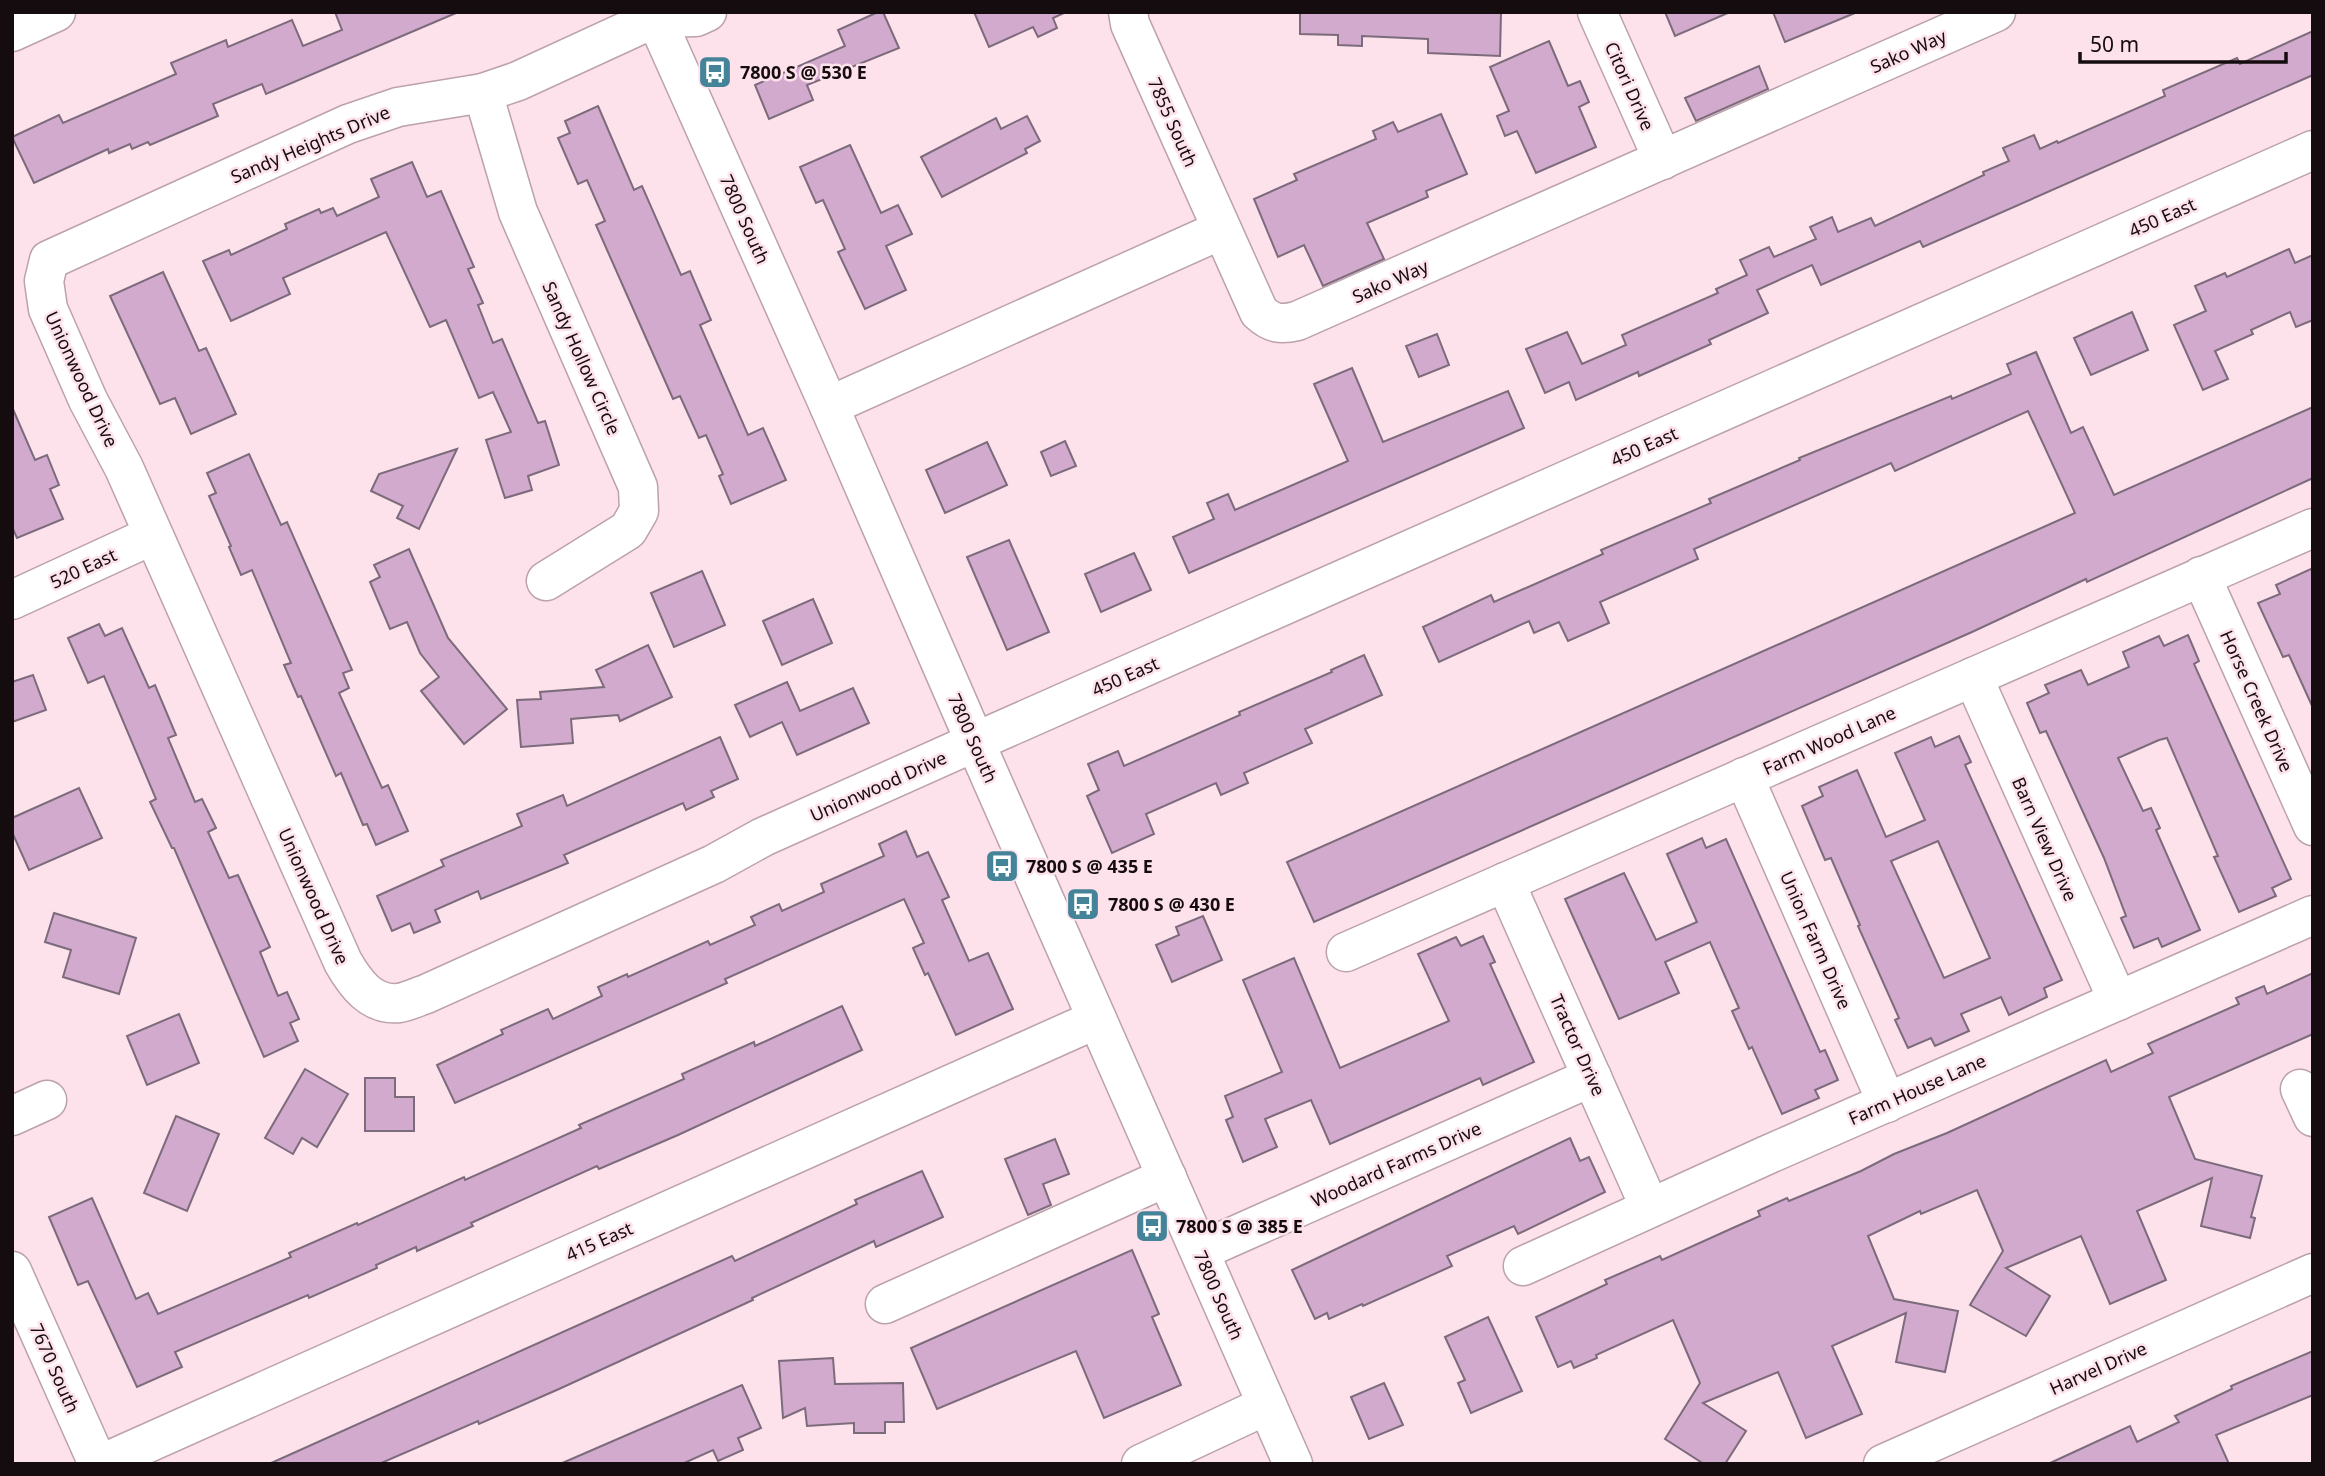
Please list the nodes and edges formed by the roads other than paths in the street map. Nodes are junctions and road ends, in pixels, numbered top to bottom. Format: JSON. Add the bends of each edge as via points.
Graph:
{"nodes":[{"id":1,"x":56,"y":12,"type":"edge"},
{"id":2,"x":707,"y":12,"type":"edge"},
{"id":3,"x":1128,"y":12,"type":"edge"},
{"id":4,"x":1597,"y":12,"type":"edge"},
{"id":5,"x":1996,"y":12,"type":"edge"},
{"id":6,"x":656,"y":14,"type":"edge"},
{"id":7,"x":12,"y":32,"type":"edge"},
{"id":8,"x":483,"y":93,"type":"junction"},
{"id":9,"x":2313,"y":150,"type":"edge"},
{"id":10,"x":1663,"y":160,"type":"junction"},
{"id":11,"x":1221,"y":230,"type":"junction"},
{"id":12,"x":49,"y":260,"type":"joint"},
{"id":13,"x":829,"y":406,"type":"junction"},
{"id":14,"x":2313,"y":528,"type":"edge"},
{"id":15,"x":153,"y":535,"type":"junction"},
{"id":16,"x":2202,"y":576,"type":"junction"},
{"id":17,"x":546,"y":581,"type":"dead end"},
{"id":18,"x":12,"y":600,"type":"edge"},
{"id":19,"x":1973,"y":677,"type":"junction"},
{"id":20,"x":975,"y":743,"type":"junction"},
{"id":21,"x":1744,"y":777,"type":"junction"},
{"id":22,"x":2313,"y":826,"type":"edge"},
{"id":23,"x":1505,"y":882,"type":"junction"},
{"id":24,"x":2313,"y":915,"type":"edge"},
{"id":25,"x":1346,"y":952,"type":"dead end"},
{"id":26,"x":2118,"y":1001,"type":"junction"},
{"id":27,"x":1097,"y":1018,"type":"junction"},
{"id":28,"x":1592,"y":1077,"type":"junction"},
{"id":29,"x":47,"y":1100,"type":"dead end"},
{"id":30,"x":1887,"y":1103,"type":"junction"},
{"id":31,"x":12,"y":1116,"type":"edge"},
{"id":32,"x":1167,"y":1177,"type":"junction"},
{"id":33,"x":1650,"y":1208,"type":"junction"},
{"id":34,"x":1200,"y":1251,"type":"junction"},
{"id":35,"x":1523,"y":1266,"type":"dead end"},
{"id":36,"x":12,"y":1271,"type":"edge"},
{"id":37,"x":2313,"y":1273,"type":"edge"},
{"id":38,"x":885,"y":1304,"type":"dead end"},
{"id":39,"x":1267,"y":1405,"type":"junction"},
{"id":40,"x":99,"y":1464,"type":"edge"},
{"id":41,"x":1140,"y":1464,"type":"edge"},
{"id":42,"x":1293,"y":1464,"type":"edge"},
{"id":43,"x":1883,"y":1464,"type":"edge"}],
"edges":[{"from":1,"to":7,"type":"street"},
{"from":2,"to":6,"type":"street","via":[[696,17]]},
{"from":3,"to":11,"type":"street","name":"7855 South"},
{"from":4,"to":10,"type":"street","name":"Citori Drive"},
{"from":5,"to":10,"type":"street","name":"Sako Way"},
{"from":6,"to":8,"type":"street","name":"Sandy Heights Drive"},
{"from":6,"to":13,"type":"street","name":"7800 South"},
{"from":8,"to":12,"type":"street","name":"Sandy Heights Drive","via":[[398,107],[348,124]]},
{"from":8,"to":17,"type":"street","name":"Sandy Hollow Circle","via":[[518,212],[638,487],[639,511],[628,530]]},
{"from":9,"to":20,"type":"street","name":"450 East"},
{"from":10,"to":11,"type":"street","name":"Sako Way","via":[[1283,324],[1269,321],[1259,312]]},
{"from":11,"to":13,"type":"street"},
{"from":12,"to":15,"type":"street","name":"Unionwood Drive","via":[[44,281],[48,309]]},
{"from":13,"to":20,"type":"street","name":"7800 South"},
{"from":14,"to":16,"type":"street","name":"Farm Wood Lane"},
{"from":15,"to":18,"type":"street","name":"520 East"},
{"from":15,"to":20,"type":"street","name":"Unionwood Drive","via":[[343,962],[356,984],[374,1000],[398,1003],[426,995]]},
{"from":16,"to":19,"type":"street","name":"Farm Wood Lane"},
{"from":16,"to":22,"type":"street","name":"Horse Creek Drive"},
{"from":19,"to":21,"type":"street","name":"Farm Wood Lane"},
{"from":19,"to":26,"type":"street","name":"Barn View Drive"},
{"from":20,"to":27,"type":"street","name":"7800 South"},
{"from":21,"to":23,"type":"street","name":"Farm Wood Lane"},
{"from":21,"to":30,"type":"street","name":"Union Farm Drive"},
{"from":23,"to":25,"type":"street","name":"Farm Wood Lane"},
{"from":23,"to":28,"type":"street","name":"Tractor Drive"},
{"from":24,"to":26,"type":"street","name":"Farm House Lane"},
{"from":26,"to":30,"type":"street","name":"Farm House Lane"},
{"from":27,"to":32,"type":"street","name":"7800 South"},
{"from":27,"to":40,"type":"street","name":"415 East"},
{"from":28,"to":33,"type":"street","name":"Tractor Drive"},
{"from":28,"to":34,"type":"street","name":"Woodard Farms Drive"},
{"from":29,"to":31,"type":"street"},
{"from":30,"to":33,"type":"street","name":"Farm House Lane"},
{"from":32,"to":34,"type":"street","name":"7800 South"},
{"from":32,"to":38,"type":"street"},
{"from":33,"to":35,"type":"street","name":"Farm House Lane"},
{"from":34,"to":39,"type":"street","name":"7800 South"},
{"from":36,"to":40,"type":"street","name":"7670 South"},
{"from":37,"to":43,"type":"street","name":"Harvel Drive"},
{"from":39,"to":41,"type":"street"},
{"from":39,"to":42,"type":"street","name":"7800 South"}]}
